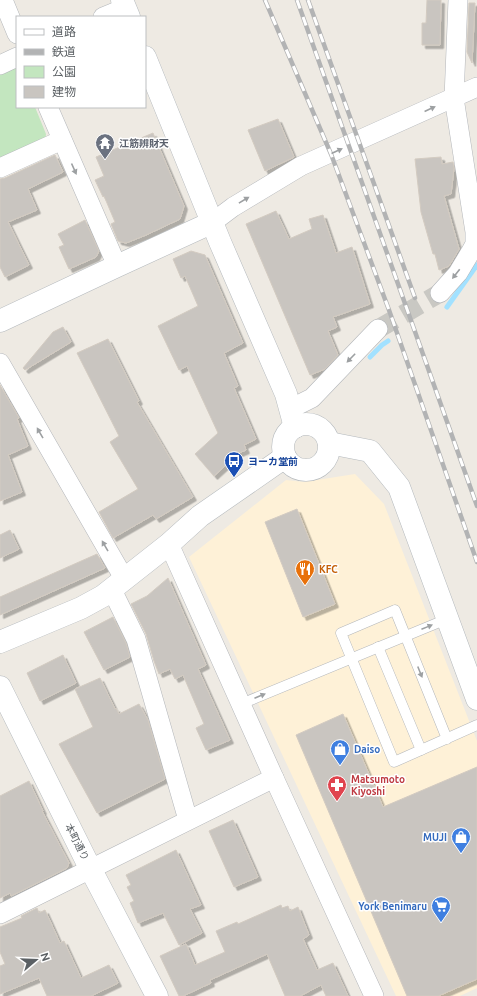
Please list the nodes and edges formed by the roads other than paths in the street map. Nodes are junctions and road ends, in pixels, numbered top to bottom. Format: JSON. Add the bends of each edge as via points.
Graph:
{"nodes":[{"id":1,"x":3,"y":0,"type":"edge"},
{"id":2,"x":458,"y":0,"type":"edge"},
{"id":3,"x":125,"y":8,"type":"edge"},
{"id":4,"x":106,"y":16,"type":"edge"},
{"id":5,"x":16,"y":32,"type":"edge"},
{"id":6,"x":16,"y":57,"type":"edge"},
{"id":7,"x":146,"y":59,"type":"edge"},
{"id":8,"x":0,"y":64,"type":"edge"},
{"id":9,"x":477,"y":87,"type":"edge"},
{"id":10,"x":454,"y":98,"type":"junction"},
{"id":11,"x":48,"y":108,"type":"edge"},
{"id":12,"x":62,"y":140,"type":"junction"},
{"id":13,"x":0,"y":168,"type":"edge"},
{"id":14,"x":213,"y":222,"type":"junction"},
{"id":15,"x":476,"y":245,"type":"edge"},
{"id":16,"x":117,"y":266,"type":"junction"},
{"id":17,"x":440,"y":293,"type":"tunnel mouth"},
{"id":18,"x":0,"y":321,"type":"edge"},
{"id":19,"x":378,"y":330,"type":"tunnel mouth"},
{"id":20,"x":0,"y":363,"type":"edge"},
{"id":21,"x":292,"y":418,"type":"junction"},
{"id":22,"x":329,"y":443,"type":"junction"},
{"id":23,"x":285,"y":457,"type":"junction"},
{"id":24,"x":169,"y":544,"type":"junction"},
{"id":25,"x":118,"y":585,"type":"junction"},
{"id":26,"x":447,"y":619,"type":"junction"},
{"id":27,"x":406,"y":636,"type":"junction"},
{"id":28,"x":0,"y":642,"type":"edge"},
{"id":29,"x":378,"y":647,"type":"junction"},
{"id":30,"x":351,"y":658,"type":"junction"},
{"id":31,"x":0,"y":687,"type":"edge"},
{"id":32,"x":477,"y":699,"type":"edge"},
{"id":33,"x":241,"y":704,"type":"junction"},
{"id":34,"x":477,"y":725,"type":"edge"},
{"id":35,"x":477,"y":732,"type":"edge"},
{"id":36,"x":447,"y":739,"type":"junction"},
{"id":37,"x":421,"y":750,"type":"junction"},
{"id":38,"x":274,"y":778,"type":"junction"},
{"id":39,"x":188,"y":820,"type":"junction"},
{"id":40,"x":90,"y":868,"type":"junction"},
{"id":41,"x":0,"y":914,"type":"edge"},
{"id":42,"x":157,"y":996,"type":"edge"},
{"id":43,"x":374,"y":996,"type":"edge"}],
"edges":[{"from":1,"to":5,"type":"street"},
{"from":2,"to":10,"type":"street"},
{"from":3,"to":4,"type":"street"},
{"from":6,"to":8,"type":"street"},
{"from":7,"to":14,"type":"street"},
{"from":9,"to":10,"type":"street"},
{"from":14,"to":10,"type":"street","one_way":true,"via":[[301,166]]},
{"from":10,"to":15,"type":"street"},
{"from":11,"to":12,"type":"street"},
{"from":12,"to":13,"type":"street"},
{"from":12,"to":16,"type":"street","one_way":true},
{"from":14,"to":16,"type":"street"},
{"from":14,"to":21,"type":"street","via":[[286,394]]},
{"from":15,"to":17,"type":"street","one_way":true},
{"from":16,"to":18,"type":"street"},
{"from":19,"to":21,"type":"street","one_way":true},
{"from":25,"to":20,"type":"street","one_way":true},
{"from":21,"to":22,"type":"street","via":[[321,429]]},
{"from":21,"to":23,"type":"street","via":[[284,442]]},
{"from":22,"to":23,"type":"street","via":[[326,458],[316,468],[309,470],[295,467]]},
{"from":22,"to":26,"type":"street","via":[[370,452],[399,487]]},
{"from":23,"to":24,"type":"street","via":[[200,516]]},
{"from":24,"to":25,"type":"street"},
{"from":24,"to":33,"type":"street"},
{"from":25,"to":28,"type":"street","via":[[80,608]]},
{"from":25,"to":39,"type":"street"},
{"from":27,"to":26,"type":"lane","one_way":true},
{"from":26,"to":32,"type":"street"},
{"from":27,"to":29,"type":"lane"},
{"from":27,"to":30,"type":"lane","via":[[395,610],[340,633]]},
{"from":27,"to":36,"type":"lane","one_way":true},
{"from":29,"to":30,"type":"lane"},
{"from":29,"to":37,"type":"lane"},
{"from":33,"to":30,"type":"lane","one_way":true},
{"from":30,"to":37,"type":"lane","via":[[394,762]]},
{"from":31,"to":40,"type":"street","name":"本町通り"},
{"from":33,"to":38,"type":"street"},
{"from":34,"to":36,"type":"lane"},
{"from":35,"to":36,"type":"lane"},
{"from":36,"to":37,"type":"lane"},
{"from":38,"to":39,"type":"street"},
{"from":38,"to":43,"type":"street"},
{"from":39,"to":40,"type":"street"},
{"from":40,"to":41,"type":"street"},
{"from":40,"to":42,"type":"street","name":"本町通り"}]}
